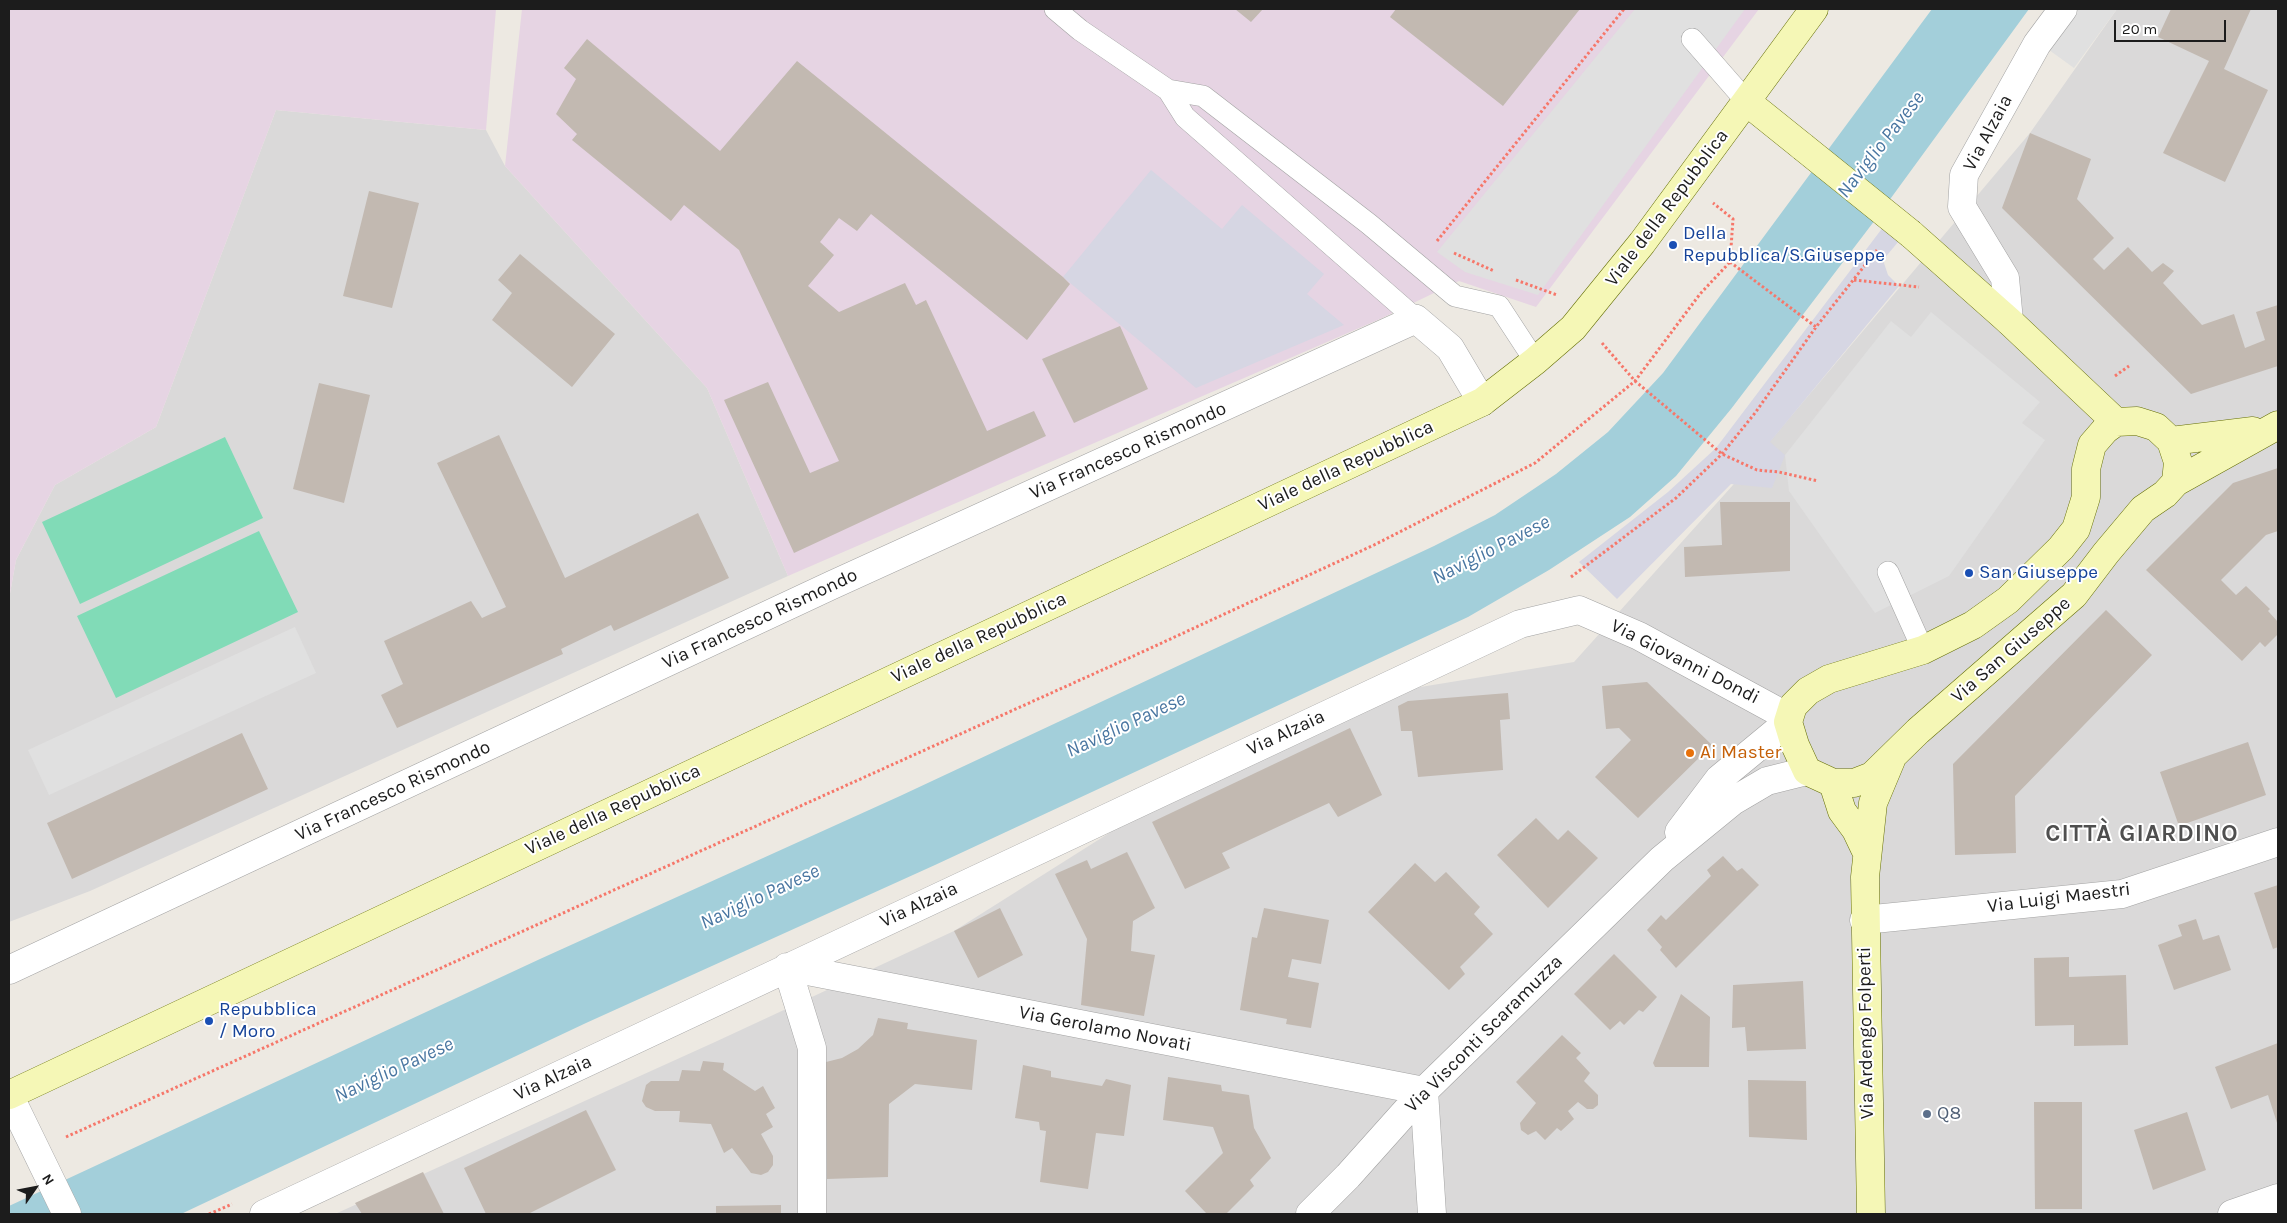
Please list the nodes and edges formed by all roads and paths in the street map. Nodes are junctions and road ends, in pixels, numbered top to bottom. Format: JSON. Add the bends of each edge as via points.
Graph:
{"nodes":[{"id":1,"x":1055,"y":9,"type":"edge"},
{"id":2,"x":1624,"y":9,"type":"edge"},
{"id":3,"x":1814,"y":9,"type":"edge"},
{"id":4,"x":2063,"y":9,"type":"edge"},
{"id":5,"x":1692,"y":39,"type":"dead end"},
{"id":6,"x":1168,"y":90,"type":"junction"},
{"id":7,"x":1747,"y":102,"type":"junction"},
{"id":8,"x":1719,"y":207,"type":"dead end"},
{"id":9,"x":1881,"y":244,"type":"dead end"},
{"id":10,"x":1444,"y":246,"type":"dead end"},
{"id":11,"x":1451,"y":251,"type":"dead end"},
{"id":12,"x":1730,"y":262,"type":"junction"},
{"id":13,"x":1495,"y":272,"type":"dead end"},
{"id":14,"x":1511,"y":278,"type":"dead end"},
{"id":15,"x":1854,"y":280,"type":"junction"},
{"id":16,"x":1922,"y":287,"type":"dead end"},
{"id":17,"x":1416,"y":319,"type":"junction"},
{"id":18,"x":1580,"y":319,"type":"junction"},
{"id":19,"x":2009,"y":321,"type":"junction"},
{"id":20,"x":1816,"y":327,"type":"junction"},
{"id":21,"x":1535,"y":361,"type":"junction"},
{"id":22,"x":1636,"y":381,"type":"junction"},
{"id":23,"x":1482,"y":402,"type":"junction"},
{"id":24,"x":2116,"y":422,"type":"junction"},
{"id":25,"x":2274,"y":427,"type":"edge"},
{"id":26,"x":2171,"y":442,"type":"junction"},
{"id":27,"x":1722,"y":454,"type":"junction"},
{"id":28,"x":1818,"y":482,"type":"dead end"},
{"id":29,"x":2176,"y":482,"type":"junction"},
{"id":30,"x":1888,"y":572,"type":"dead end"},
{"id":31,"x":1564,"y":582,"type":"dead end"},
{"id":32,"x":1580,"y":610,"type":"joint"},
{"id":33,"x":1923,"y":650,"type":"junction"},
{"id":34,"x":1788,"y":719,"type":"junction"},
{"id":35,"x":1893,"y":756,"type":"junction"},
{"id":36,"x":1807,"y":771,"type":"junction"},
{"id":37,"x":1833,"y":782,"type":"junction"},
{"id":38,"x":2278,"y":842,"type":"edge"},
{"id":39,"x":1866,"y":851,"type":"junction"},
{"id":40,"x":1662,"y":859,"type":"junction"},
{"id":41,"x":1864,"y":920,"type":"junction"},
{"id":42,"x":786,"y":967,"type":"junction"},
{"id":43,"x":9,"y":970,"type":"edge"},
{"id":44,"x":1424,"y":1091,"type":"junction"},
{"id":45,"x":9,"y":1095,"type":"edge"},
{"id":46,"x":35,"y":1151,"type":"junction"},
{"id":47,"x":2278,"y":1198,"type":"edge"},
{"id":48,"x":236,"y":1202,"type":"dead end"},
{"id":49,"x":67,"y":1214,"type":"edge"},
{"id":50,"x":209,"y":1214,"type":"edge"},
{"id":51,"x":264,"y":1214,"type":"edge"},
{"id":52,"x":812,"y":1214,"type":"edge"},
{"id":53,"x":1310,"y":1214,"type":"edge"},
{"id":54,"x":1432,"y":1214,"type":"edge"},
{"id":55,"x":1871,"y":1214,"type":"edge"},
{"id":56,"x":2232,"y":1214,"type":"edge"}],
"edges":[{"from":1,"to":6,"type":"lane","via":[[1080,30]]},
{"from":2,"to":10,"type":"path","via":[[1436,242]]},
{"from":3,"to":7,"type":"street","name":"Viale della Repubblica"},
{"from":4,"to":19,"type":"street","name":"Via Alzaia","via":[[2037,44],[1964,175],[1962,207],[2005,278]]},
{"from":5,"to":7,"type":"lane"},
{"from":6,"to":17,"type":"lane","via":[[1185,117]]},
{"from":6,"to":21,"type":"lane","via":[[1203,96],[1369,224],[1455,296],[1498,306]]},
{"from":7,"to":18,"type":"street","name":"Viale della Repubblica","via":[[1642,243]]},
{"from":7,"to":19,"type":"street","bridge":true,"via":[[1911,234]]},
{"from":8,"to":12,"type":"path","via":[[1733,219]]},
{"from":9,"to":15,"type":"path"},
{"from":11,"to":13,"type":"path"},
{"from":12,"to":20,"type":"path"},
{"from":12,"to":22,"type":"path","via":[[1700,294]]},
{"from":14,"to":18,"type":"path","via":[[1560,296]]},
{"from":15,"to":16,"type":"path"},
{"from":15,"to":20,"type":"path"},
{"from":17,"to":23,"type":"street","via":[[1450,348]]},
{"from":17,"to":43,"type":"street","name":"Via Francesco Rismondo","via":[[832,585]]},
{"from":18,"to":21,"type":"street","name":"Viale della Repubblica"},
{"from":18,"to":22,"type":"path"},
{"from":19,"to":24,"type":"street"},
{"from":20,"to":27,"type":"path","via":[[1755,414]]},
{"from":21,"to":23,"type":"street","name":"Viale della Repubblica"},
{"from":22,"to":27,"type":"path"},
{"from":22,"to":46,"type":"path","via":[[1535,463],[1374,545]]},
{"from":23,"to":45,"type":"street","name":"Viale della Repubblica"},
{"from":24,"to":26,"type":"street","via":[[2137,420],[2156,428]]},
{"from":24,"to":33,"type":"street","via":[[2092,445],[2086,469],[2086,497],[2076,529],[2061,548],[2008,600],[1973,625]]},
{"from":25,"to":26,"type":"street"},
{"from":25,"to":29,"type":"street","name":"Via San Giuseppe"},
{"from":26,"to":29,"type":"street","via":[[2178,462]]},
{"from":27,"to":28,"type":"path","via":[[1757,470]]},
{"from":27,"to":31,"type":"path","via":[[1676,498]]},
{"from":29,"to":35,"type":"street","name":"Via San Giuseppe","via":[[2143,509],[2074,595]]},
{"from":30,"to":33,"type":"lane"},
{"from":32,"to":34,"type":"street","name":"Via Giovanni Dondi","via":[[1640,636]]},
{"from":32,"to":42,"type":"street","name":"Via Alzaia","via":[[1520,624]]},
{"from":33,"to":34,"type":"street","via":[[1829,679],[1808,691],[1793,706]]},
{"from":34,"to":36,"type":"street"},
{"from":34,"to":40,"type":"street","name":"Via Visconti Scaramuzza","via":[[1719,779]]},
{"from":35,"to":37,"type":"street","name":"Via San Giuseppe","via":[[1872,776],[1854,783]]},
{"from":35,"to":39,"type":"street","name":"Via Ardengo Folperti","via":[[1873,803]]},
{"from":36,"to":37,"type":"street","name":"Via San Giuseppe"},
{"from":36,"to":40,"type":"street","name":"Via Visconti Scaramuzza","via":[[1767,781],[1733,801]]},
{"from":37,"to":39,"type":"street","name":"Via Ardengo Folperti","via":[[1842,811]]},
{"from":38,"to":41,"type":"street","name":"Via Luigi Maestri","via":[[2122,894]]},
{"from":39,"to":41,"type":"street","name":"Via Ardengo Folperti"},
{"from":40,"to":44,"type":"street","name":"Via Visconti Scaramuzza"},
{"from":41,"to":55,"type":"street","name":"Via Ardengo Folperti"},
{"from":42,"to":44,"type":"street","name":"Via Gerolamo Novati"},
{"from":42,"to":51,"type":"street","name":"Via Alzaia"},
{"from":42,"to":52,"type":"street","via":[[812,1048]]},
{"from":44,"to":53,"type":"street","name":"Via Visconti Scaramuzza"},
{"from":44,"to":54,"type":"street"},
{"from":45,"to":46,"type":"street"},
{"from":46,"to":49,"type":"street"},
{"from":47,"to":56,"type":"street"},
{"from":48,"to":50,"type":"path"}]}
